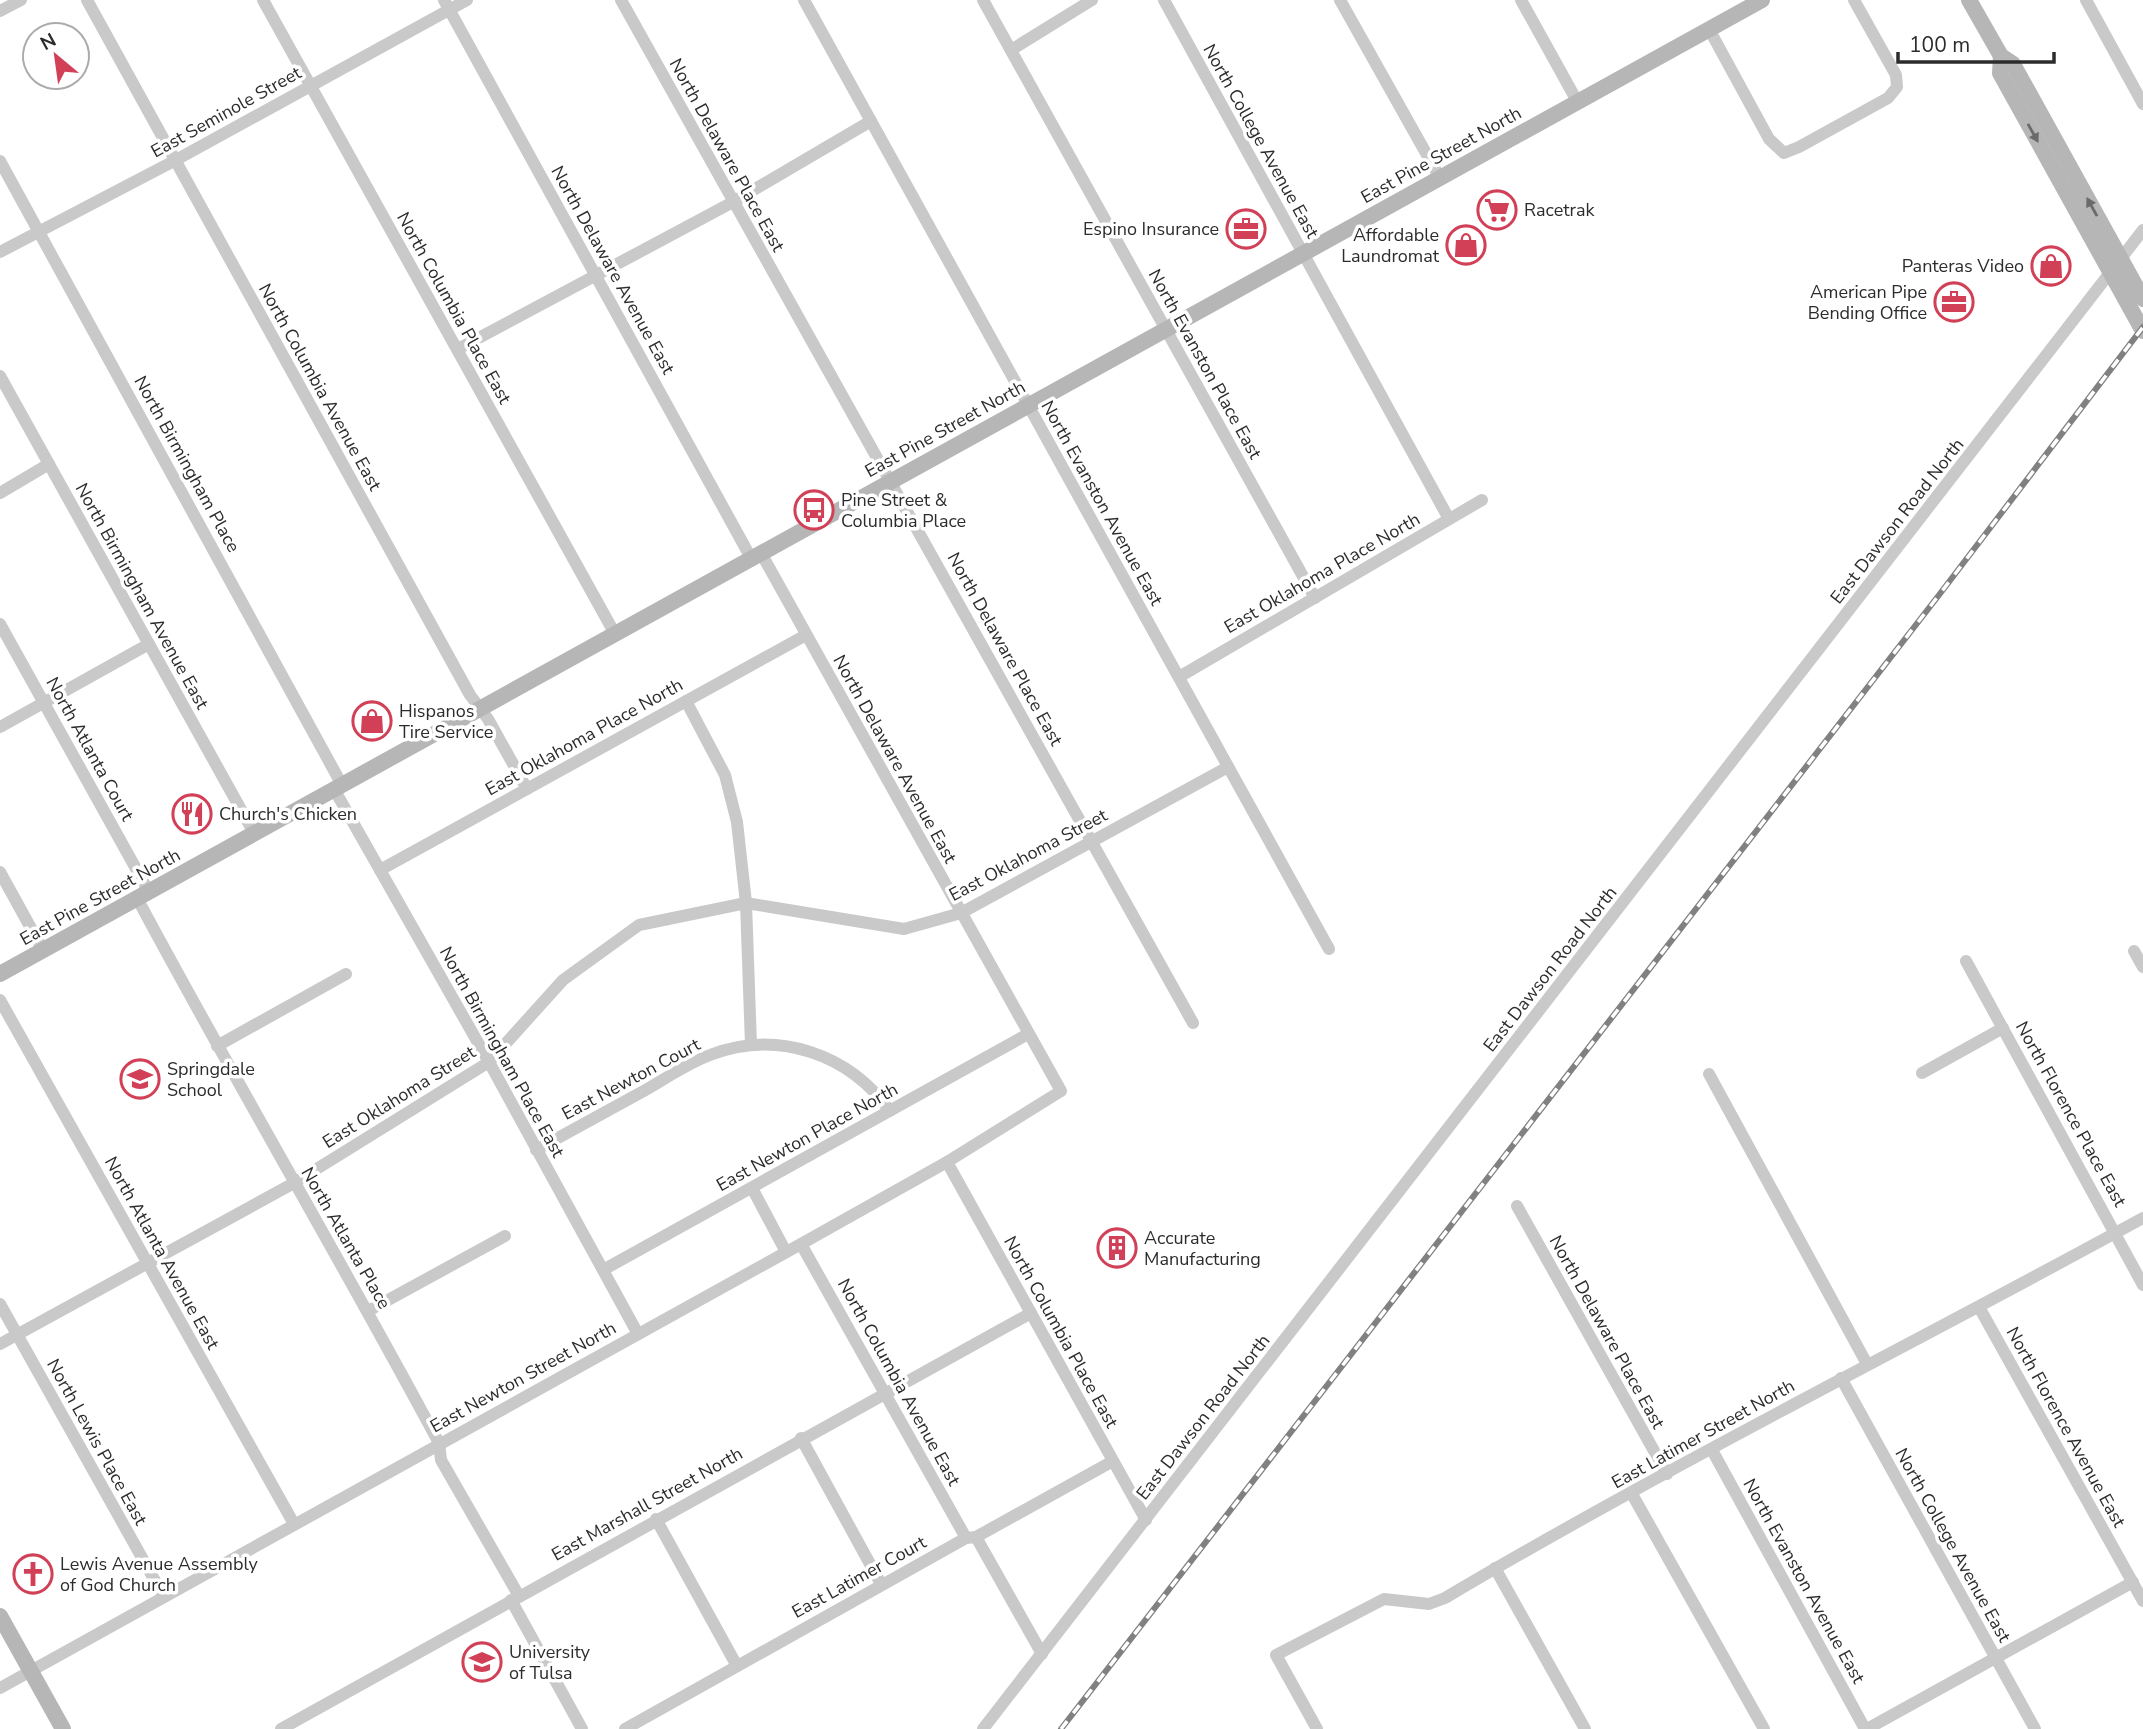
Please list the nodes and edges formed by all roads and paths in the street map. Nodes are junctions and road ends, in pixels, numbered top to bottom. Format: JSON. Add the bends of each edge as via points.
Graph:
{"nodes":[{"id":1,"x":21,"y":0,"type":"edge"},
{"id":2,"x":87,"y":0,"type":"edge"},
{"id":3,"x":263,"y":0,"type":"edge"},
{"id":4,"x":467,"y":0,"type":"edge"},
{"id":5,"x":621,"y":0,"type":"edge"},
{"id":6,"x":804,"y":0,"type":"edge"},
{"id":7,"x":982,"y":0,"type":"edge"},
{"id":8,"x":1092,"y":0,"type":"edge"},
{"id":9,"x":1164,"y":0,"type":"edge"},
{"id":10,"x":1340,"y":0,"type":"edge"},
{"id":11,"x":1521,"y":0,"type":"edge"},
{"id":12,"x":1762,"y":0,"type":"edge"},
{"id":13,"x":1854,"y":0,"type":"edge"},
{"id":14,"x":1969,"y":0,"type":"edge"},
{"id":15,"x":2085,"y":0,"type":"edge"},
{"id":16,"x":447,"y":5,"type":"edge"},
{"id":17,"x":0,"y":11,"type":"edge"},
{"id":18,"x":1709,"y":29,"type":"junction"},
{"id":19,"x":1011,"y":50,"type":"junction"},
{"id":20,"x":309,"y":86,"type":"junction"},
{"id":21,"x":1577,"y":101,"type":"junction"},
{"id":22,"x":2143,"y":104,"type":"edge"},
{"id":23,"x":871,"y":121,"type":"junction"},
{"id":24,"x":0,"y":161,"type":"edge"},
{"id":25,"x":174,"y":161,"type":"junction"},
{"id":26,"x":1440,"y":178,"type":"junction"},
{"id":27,"x":733,"y":202,"type":"junction"},
{"id":28,"x":40,"y":230,"type":"junction"},
{"id":29,"x":2143,"y":230,"type":"edge"},
{"id":30,"x":0,"y":252,"type":"edge"},
{"id":31,"x":1303,"y":253,"type":"junction"},
{"id":32,"x":2115,"y":265,"type":"junction"},
{"id":33,"x":596,"y":274,"type":"junction"},
{"id":34,"x":2143,"y":299,"type":"edge"},
{"id":35,"x":1166,"y":329,"type":"junction"},
{"id":36,"x":2143,"y":331,"type":"edge"},
{"id":37,"x":458,"y":349,"type":"junction"},
{"id":38,"x":0,"y":376,"type":"edge"},
{"id":39,"x":1028,"y":405,"type":"junction"},
{"id":40,"x":50,"y":464,"type":"junction"},
{"id":41,"x":890,"y":481,"type":"junction"},
{"id":42,"x":0,"y":493,"type":"edge"},
{"id":43,"x":1482,"y":500,"type":"dead end"},
{"id":44,"x":1450,"y":519,"type":"junction"},
{"id":45,"x":756,"y":555,"type":"junction"},
{"id":46,"x":1315,"y":598,"type":"junction"},
{"id":47,"x":0,"y":624,"type":"edge"},
{"id":48,"x":615,"y":634,"type":"junction"},
{"id":49,"x":806,"y":635,"type":"junction"},
{"id":50,"x":149,"y":644,"type":"junction"},
{"id":51,"x":1179,"y":677,"type":"junction"},
{"id":52,"x":686,"y":701,"type":"junction"},
{"id":53,"x":45,"y":702,"type":"junction"},
{"id":54,"x":480,"y":709,"type":"junction"},
{"id":55,"x":0,"y":727,"type":"edge"},
{"id":56,"x":1228,"y":767,"type":"junction"},
{"id":57,"x":338,"y":787,"type":"junction"},
{"id":58,"x":527,"y":789,"type":"junction"},
{"id":59,"x":254,"y":833,"type":"junction"},
{"id":60,"x":1091,"y":841,"type":"junction"},
{"id":61,"x":380,"y":870,"type":"junction"},
{"id":62,"x":0,"y":872,"type":"edge"},
{"id":63,"x":143,"y":895,"type":"junction"},
{"id":64,"x":747,"y":903,"type":"junction"},
{"id":65,"x":961,"y":913,"type":"junction"},
{"id":66,"x":1329,"y":949,"type":"dead end"},
{"id":67,"x":43,"y":950,"type":"junction"},
{"id":68,"x":2134,"y":951,"type":"dead end"},
{"id":69,"x":1966,"y":961,"type":"dead end"},
{"id":70,"x":2143,"y":967,"type":"edge"},
{"id":71,"x":0,"y":974,"type":"edge"},
{"id":72,"x":346,"y":974,"type":"dead end"},
{"id":73,"x":0,"y":1000,"type":"edge"},
{"id":74,"x":1193,"y":1023,"type":"dead end"},
{"id":75,"x":2003,"y":1028,"type":"junction"},
{"id":76,"x":1028,"y":1034,"type":"junction"},
{"id":77,"x":751,"y":1045,"type":"junction"},
{"id":78,"x":217,"y":1046,"type":"junction"},
{"id":79,"x":489,"y":1062,"type":"junction"},
{"id":80,"x":1922,"y":1073,"type":"dead end"},
{"id":81,"x":1709,"y":1074,"type":"dead end"},
{"id":82,"x":1061,"y":1091,"type":"joint"},
{"id":83,"x":890,"y":1111,"type":"junction"},
{"id":84,"x":536,"y":1150,"type":"junction"},
{"id":85,"x":947,"y":1162,"type":"junction"},
{"id":86,"x":294,"y":1183,"type":"junction"},
{"id":87,"x":752,"y":1188,"type":"junction"},
{"id":88,"x":1517,"y":1206,"type":"dead end"},
{"id":89,"x":2143,"y":1218,"type":"edge"},
{"id":90,"x":2115,"y":1233,"type":"junction"},
{"id":91,"x":505,"y":1236,"type":"dead end"},
{"id":92,"x":801,"y":1244,"type":"junction"},
{"id":93,"x":786,"y":1252,"type":"junction"},
{"id":94,"x":148,"y":1264,"type":"junction"},
{"id":95,"x":603,"y":1270,"type":"junction"},
{"id":96,"x":2143,"y":1285,"type":"edge"},
{"id":97,"x":0,"y":1304,"type":"edge"},
{"id":98,"x":1979,"y":1307,"type":"junction"},
{"id":99,"x":369,"y":1311,"type":"junction"},
{"id":100,"x":1031,"y":1313,"type":"junction"},
{"id":101,"x":638,"y":1334,"type":"junction"},
{"id":102,"x":18,"y":1335,"type":"junction"},
{"id":103,"x":0,"y":1345,"type":"edge"},
{"id":104,"x":1867,"y":1364,"type":"junction"},
{"id":105,"x":1841,"y":1378,"type":"junction"},
{"id":106,"x":885,"y":1393,"type":"junction"},
{"id":107,"x":801,"y":1438,"type":"junction"},
{"id":108,"x":439,"y":1443,"type":"junction"},
{"id":109,"x":1712,"y":1450,"type":"junction"},
{"id":110,"x":1113,"y":1461,"type":"junction"},
{"id":111,"x":1667,"y":1474,"type":"junction"},
{"id":112,"x":1632,"y":1494,"type":"junction"},
{"id":113,"x":656,"y":1519,"type":"junction"},
{"id":114,"x":1146,"y":1520,"type":"junction"},
{"id":115,"x":294,"y":1524,"type":"junction"},
{"id":116,"x":971,"y":1537,"type":"junction"},
{"id":117,"x":1495,"y":1568,"type":"junction"},
{"id":118,"x":2133,"y":1582,"type":"junction"},
{"id":119,"x":881,"y":1584,"type":"junction"},
{"id":120,"x":164,"y":1597,"type":"junction"},
{"id":121,"x":515,"y":1598,"type":"junction"},
{"id":122,"x":2143,"y":1601,"type":"edge"},
{"id":123,"x":0,"y":1616,"type":"edge"},
{"id":124,"x":1042,"y":1654,"type":"junction"},
{"id":125,"x":1996,"y":1658,"type":"junction"},
{"id":126,"x":737,"y":1666,"type":"junction"},
{"id":127,"x":31,"y":1671,"type":"junction"},
{"id":128,"x":0,"y":1688,"type":"edge"},
{"id":129,"x":63,"y":1729,"type":"edge"},
{"id":130,"x":281,"y":1729,"type":"edge"},
{"id":131,"x":582,"y":1729,"type":"edge"},
{"id":132,"x":625,"y":1729,"type":"edge"},
{"id":133,"x":983,"y":1729,"type":"edge"},
{"id":134,"x":1317,"y":1729,"type":"edge"},
{"id":135,"x":1585,"y":1729,"type":"edge"},
{"id":136,"x":1764,"y":1729,"type":"edge"},
{"id":137,"x":1866,"y":1729,"type":"edge"},
{"id":138,"x":2035,"y":1729,"type":"edge"}],
"edges":[{"from":1,"to":17,"type":"street"},
{"from":2,"to":25,"type":"street","name":"North Columbia Avenue East"},
{"from":3,"to":20,"type":"street","name":"North Columbia Place East"},
{"from":4,"to":16,"type":"street","name":"East Seminole Street"},
{"from":5,"to":27,"type":"street","name":"North Delaware Place East"},
{"from":6,"to":23,"type":"street","name":"North Evanston Avenue East"},
{"from":7,"to":19,"type":"street","name":"North Evanston Place East"},
{"from":8,"to":19,"type":"street"},
{"from":9,"to":31,"type":"street","name":"North College Avenue East"},
{"from":10,"to":26,"type":"street"},
{"from":11,"to":21,"type":"street"},
{"from":12,"to":18,"type":"main road","name":"East Pine Street North"},
{"from":13,"to":18,"type":"street","via":[[1896,75],[1898,87],[1888,98],[1784,153],[1769,139]]},
{"from":14,"to":32,"type":"main road","via":[[2001,56],[2013,64],[2057,160]]},
{"from":15,"to":22,"type":"street"},
{"from":16,"to":20,"type":"street","name":"East Seminole Street"},
{"from":16,"to":33,"type":"street","name":"North Delaware Avenue East"},
{"from":18,"to":21,"type":"main road","name":"East Pine Street North"},
{"from":19,"to":35,"type":"street","name":"North Evanston Place East"},
{"from":20,"to":25,"type":"street","name":"East Seminole Street"},
{"from":20,"to":37,"type":"street","name":"North Columbia Place East"},
{"from":21,"to":26,"type":"main road","name":"East Pine Street North"},
{"from":23,"to":27,"type":"street"},
{"from":23,"to":39,"type":"street","name":"North Evanston Avenue East"},
{"from":24,"to":28,"type":"street","name":"North Birmingham Place"},
{"from":25,"to":28,"type":"street","name":"East Seminole Street"},
{"from":25,"to":54,"type":"street","name":"North Columbia Avenue East"},
{"from":26,"to":31,"type":"main road","name":"East Pine Street North"},
{"from":27,"to":33,"type":"street"},
{"from":27,"to":41,"type":"street","name":"North Delaware Place East"},
{"from":28,"to":30,"type":"street","name":"East Seminole Street"},
{"from":28,"to":57,"type":"street","name":"North Birmingham Place"},
{"from":29,"to":32,"type":"street","name":"East Dawson Road North"},
{"from":31,"to":35,"type":"main road","name":"East Pine Street North"},
{"from":31,"to":44,"type":"street","name":"North College Avenue East"},
{"from":32,"to":34,"type":"main road"},
{"from":32,"to":36,"type":"main road"},
{"from":32,"to":114,"type":"street","name":"East Dawson Road North"},
{"from":33,"to":37,"type":"street"},
{"from":33,"to":45,"type":"street","name":"North Delaware Avenue East"},
{"from":35,"to":39,"type":"main road","name":"East Pine Street North"},
{"from":35,"to":46,"type":"street","name":"North Evanston Place East"},
{"from":37,"to":48,"type":"street","name":"North Columbia Place East"},
{"from":38,"to":40,"type":"street","name":"North Birmingham Avenue East"},
{"from":39,"to":41,"type":"main road","name":"East Pine Street North"},
{"from":39,"to":51,"type":"street","name":"North Evanston Avenue East"},
{"from":40,"to":42,"type":"street"},
{"from":40,"to":50,"type":"street","name":"North Birmingham Avenue East"},
{"from":41,"to":45,"type":"main road","name":"East Pine Street North"},
{"from":41,"to":60,"type":"street","name":"North Delaware Place East"},
{"from":43,"to":44,"type":"street","name":"East Oklahoma Place North"},
{"from":44,"to":46,"type":"street","name":"East Oklahoma Place North"},
{"from":45,"to":48,"type":"main road","name":"East Pine Street North"},
{"from":45,"to":49,"type":"street","name":"North Delaware Avenue East"},
{"from":46,"to":51,"type":"street","name":"East Oklahoma Place North"},
{"from":47,"to":53,"type":"street","name":"North Atlanta Court"},
{"from":48,"to":54,"type":"main road","name":"East Pine Street North"},
{"from":49,"to":52,"type":"street","name":"East Oklahoma Place North"},
{"from":49,"to":65,"type":"street","name":"North Delaware Avenue East"},
{"from":50,"to":53,"type":"street"},
{"from":50,"to":59,"type":"street","name":"North Birmingham Avenue East"},
{"from":51,"to":56,"type":"street","name":"North Evanston Avenue East"},
{"from":52,"to":58,"type":"street","name":"East Oklahoma Place North"},
{"from":52,"to":64,"type":"street","via":[[716,754],[732,795]]},
{"from":53,"to":55,"type":"street"},
{"from":53,"to":63,"type":"street","name":"North Atlanta Court"},
{"from":54,"to":57,"type":"main road","name":"East Pine Street North"},
{"from":54,"to":58,"type":"street","name":"North Columbia Avenue East"},
{"from":56,"to":60,"type":"street","name":"East Oklahoma Street"},
{"from":56,"to":66,"type":"street","name":"North Evanston Avenue East"},
{"from":57,"to":59,"type":"main road","name":"East Pine Street North"},
{"from":57,"to":61,"type":"street","name":"North Birmingham Place East"},
{"from":58,"to":61,"type":"street","name":"East Oklahoma Place North"},
{"from":59,"to":63,"type":"main road","name":"East Pine Street North"},
{"from":60,"to":65,"type":"street","name":"East Oklahoma Street"},
{"from":60,"to":74,"type":"street","name":"North Delaware Place East"},
{"from":61,"to":79,"type":"street","name":"North Birmingham Place East"},
{"from":62,"to":67,"type":"street"},
{"from":63,"to":67,"type":"main road","name":"East Pine Street North"},
{"from":63,"to":78,"type":"street","name":"North Atlanta Place"},
{"from":64,"to":65,"type":"street","name":"East Oklahoma Street","via":[[905,929]]},
{"from":64,"to":77,"type":"street"},
{"from":64,"to":79,"type":"street","name":"East Oklahoma Street","via":[[639,925],[563,980]]},
{"from":65,"to":76,"type":"street","name":"North Delaware Avenue East"},
{"from":67,"to":71,"type":"main road","name":"East Pine Street North"},
{"from":68,"to":70,"type":"street"},
{"from":69,"to":75,"type":"street","name":"North Florence Place East"},
{"from":72,"to":78,"type":"street"},
{"from":73,"to":94,"type":"street","name":"North Atlanta Avenue East"},
{"from":75,"to":80,"type":"street"},
{"from":75,"to":90,"type":"street","name":"North Florence Place East"},
{"from":76,"to":82,"type":"street","name":"North Delaware Avenue East"},
{"from":76,"to":83,"type":"street","name":"East Newton Place North"},
{"from":77,"to":83,"type":"street","name":"East Newton Court","via":[[787,1045],[839,1062],[876,1090]]},
{"from":77,"to":84,"type":"street","name":"East Newton Court","via":[[709,1055]]},
{"from":78,"to":86,"type":"street","name":"North Atlanta Place"},
{"from":79,"to":84,"type":"street","name":"North Birmingham Place East"},
{"from":79,"to":86,"type":"street","name":"East Oklahoma Street"},
{"from":81,"to":104,"type":"street"},
{"from":82,"to":85,"type":"street","name":"East Newton Street North"},
{"from":83,"to":87,"type":"street","name":"East Newton Place North"},
{"from":84,"to":95,"type":"street","name":"North Birmingham Place East"},
{"from":85,"to":92,"type":"street","name":"East Newton Street North"},
{"from":85,"to":100,"type":"street","name":"North Columbia Place East"},
{"from":86,"to":94,"type":"street","name":"East Oklahoma Street"},
{"from":86,"to":99,"type":"street","name":"North Atlanta Place"},
{"from":87,"to":93,"type":"street"},
{"from":87,"to":95,"type":"street","name":"East Newton Place North"},
{"from":88,"to":111,"type":"street","name":"North Delaware Place East"},
{"from":89,"to":90,"type":"street","name":"East Latimer Street North"},
{"from":90,"to":96,"type":"street","name":"North Florence Place East"},
{"from":90,"to":98,"type":"street","name":"East Latimer Street North"},
{"from":91,"to":99,"type":"street"},
{"from":92,"to":93,"type":"street","name":"East Newton Street North"},
{"from":92,"to":106,"type":"street","name":"North Columbia Avenue East"},
{"from":93,"to":101,"type":"street","name":"East Newton Street North"},
{"from":94,"to":102,"type":"street","name":"East Oklahoma Street"},
{"from":94,"to":115,"type":"street","name":"North Atlanta Avenue East"},
{"from":95,"to":101,"type":"street","name":"North Birmingham Place East"},
{"from":97,"to":102,"type":"street","name":"North Lewis Place East"},
{"from":98,"to":104,"type":"street","name":"East Latimer Street North"},
{"from":98,"to":118,"type":"street","name":"North Florence Avenue East"},
{"from":99,"to":108,"type":"street","name":"North Atlanta Place"},
{"from":100,"to":106,"type":"street","name":"East Marshall Street North"},
{"from":100,"to":110,"type":"street","name":"North Columbia Place East"},
{"from":101,"to":108,"type":"street","name":"East Newton Street North"},
{"from":102,"to":103,"type":"street","name":"East Oklahoma Street"},
{"from":102,"to":120,"type":"street","name":"North Lewis Place East"},
{"from":104,"to":105,"type":"street","name":"East Latimer Street North"},
{"from":105,"to":109,"type":"street","name":"East Latimer Street North"},
{"from":105,"to":125,"type":"street","name":"North College Avenue East"},
{"from":106,"to":107,"type":"street","name":"East Marshall Street North"},
{"from":106,"to":116,"type":"street","name":"North Columbia Avenue East"},
{"from":107,"to":113,"type":"street","name":"East Marshall Street North"},
{"from":107,"to":119,"type":"street"},
{"from":108,"to":115,"type":"street","name":"East Newton Street North"},
{"from":108,"to":121,"type":"street","name":"North Atlanta Place","via":[[441,1460]]},
{"from":109,"to":111,"type":"street","name":"East Latimer Street North"},
{"from":109,"to":137,"type":"street","name":"North Evanston Avenue East"},
{"from":110,"to":114,"type":"street","name":"North Columbia Place East"},
{"from":110,"to":116,"type":"street","name":"East Latimer Court"},
{"from":111,"to":112,"type":"street","name":"East Latimer Street North"},
{"from":112,"to":117,"type":"street","name":"East Latimer Street North"},
{"from":112,"to":136,"type":"street"},
{"from":113,"to":121,"type":"street","name":"East Marshall Street North"},
{"from":113,"to":126,"type":"street"},
{"from":114,"to":124,"type":"street","name":"East Dawson Road North"},
{"from":115,"to":120,"type":"street","name":"East Newton Street North"},
{"from":116,"to":119,"type":"street","name":"East Latimer Court"},
{"from":116,"to":124,"type":"street","name":"North Columbia Avenue East"},
{"from":117,"to":134,"type":"street","name":"East Latimer Street North","via":[[1429,1604],[1384,1599],[1276,1655]]},
{"from":117,"to":135,"type":"street"},
{"from":118,"to":122,"type":"street","name":"North Florence Avenue East"},
{"from":118,"to":125,"type":"street"},
{"from":119,"to":126,"type":"street","name":"East Latimer Court"},
{"from":120,"to":127,"type":"street","name":"East Newton Street North"},
{"from":121,"to":130,"type":"street","name":"East Marshall Street North"},
{"from":121,"to":131,"type":"street","name":"North Atlanta Place"},
{"from":123,"to":127,"type":"main road"},
{"from":124,"to":133,"type":"street","name":"East Dawson Road North"},
{"from":125,"to":137,"type":"street"},
{"from":125,"to":138,"type":"street","name":"North College Avenue East"},
{"from":126,"to":132,"type":"street","name":"East Latimer Court"},
{"from":127,"to":128,"type":"street","name":"East Newton Street North"},
{"from":127,"to":129,"type":"main road"}]}
